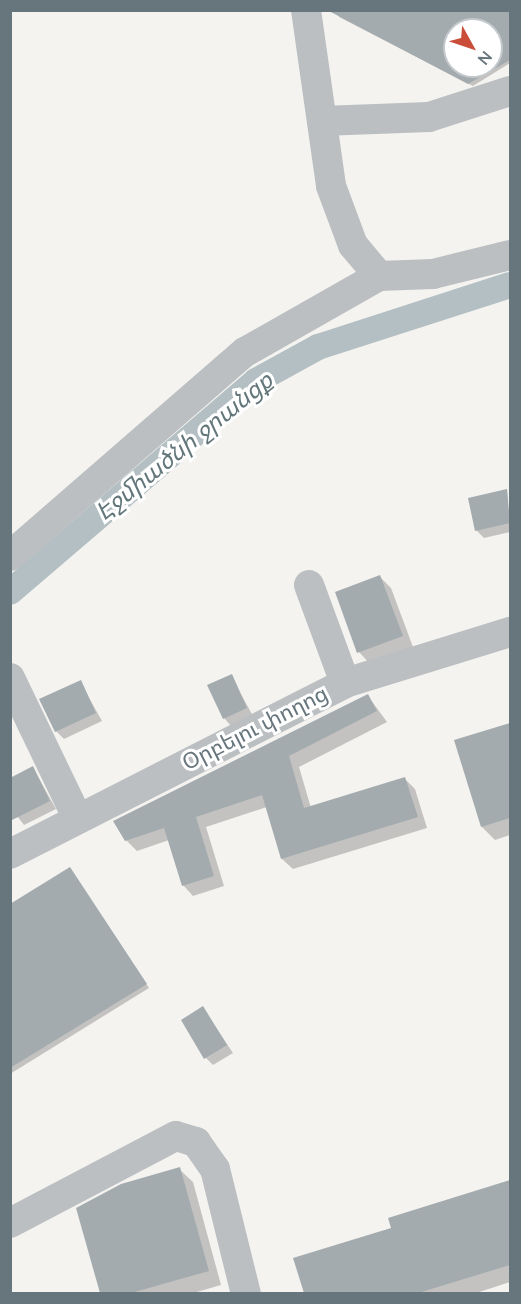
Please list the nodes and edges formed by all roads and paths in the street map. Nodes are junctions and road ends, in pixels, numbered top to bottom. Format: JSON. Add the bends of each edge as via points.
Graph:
{"nodes":[{"id":1,"x":306,"y":10,"type":"edge"},
{"id":2,"x":510,"y":91,"type":"edge"},
{"id":3,"x":322,"y":121,"type":"junction"},
{"id":4,"x":510,"y":255,"type":"edge"},
{"id":5,"x":379,"y":276,"type":"junction"},
{"id":6,"x":10,"y":556,"type":"edge"},
{"id":7,"x":309,"y":585,"type":"dead end"},
{"id":8,"x":510,"y":632,"type":"edge"},
{"id":9,"x":10,"y":678,"type":"edge"},
{"id":10,"x":345,"y":683,"type":"junction"},
{"id":11,"x":77,"y":817,"type":"junction"},
{"id":12,"x":10,"y":854,"type":"edge"},
{"id":13,"x":10,"y":1223,"type":"edge"},
{"id":14,"x":246,"y":1293,"type":"edge"}],
"edges":[{"from":1,"to":3,"type":"street"},
{"from":2,"to":3,"type":"street","via":[[429,117]]},
{"from":3,"to":5,"type":"street","via":[[331,186],[353,245]]},
{"from":4,"to":5,"type":"street","via":[[433,274]]},
{"from":5,"to":6,"type":"street","via":[[244,352]]},
{"from":7,"to":10,"type":"street"},
{"from":8,"to":10,"type":"street","name":"Օրբելու փողոց"},
{"from":9,"to":11,"type":"street"},
{"from":10,"to":11,"type":"street","name":"Օրբելու փողոց"},
{"from":11,"to":12,"type":"street","name":"Օրբելու փողոց"},
{"from":13,"to":14,"type":"street","via":[[176,1136],[196,1142],[215,1169]]}]}
